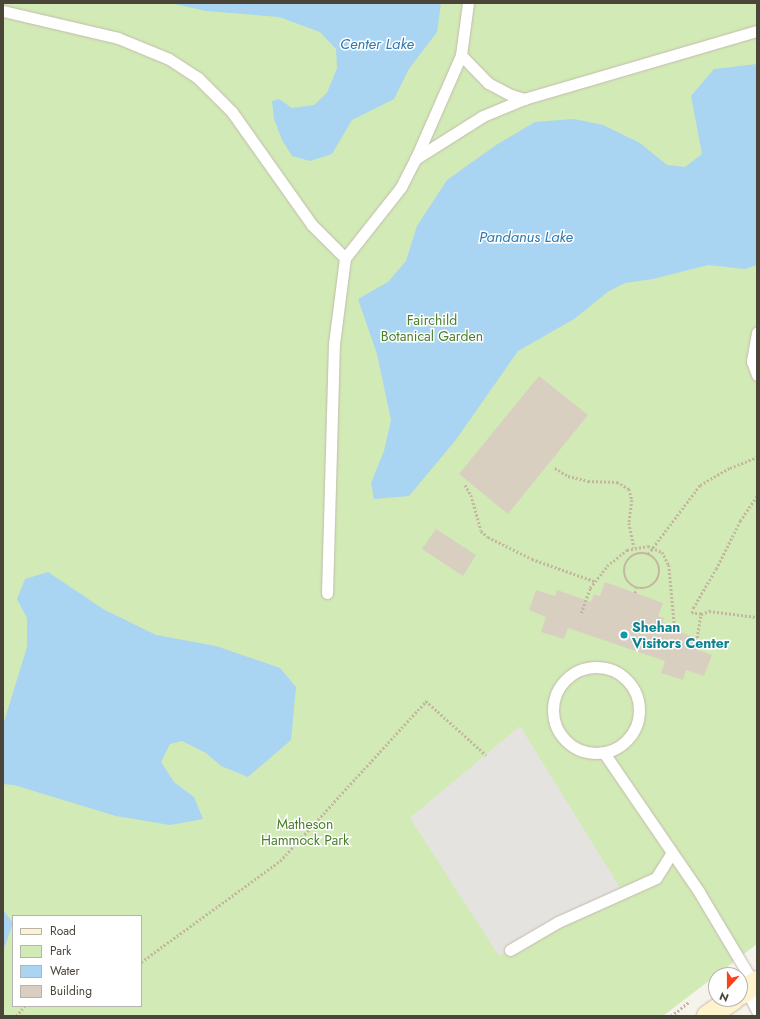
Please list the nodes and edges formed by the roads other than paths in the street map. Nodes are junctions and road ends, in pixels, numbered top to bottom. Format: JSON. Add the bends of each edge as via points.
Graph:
{"nodes":[{"id":1,"x":468,"y":3,"type":"edge"},
{"id":2,"x":3,"y":11,"type":"edge"},
{"id":3,"x":757,"y":31,"type":"edge"},
{"id":4,"x":461,"y":55,"type":"junction"},
{"id":5,"x":524,"y":99,"type":"junction"},
{"id":6,"x":414,"y":160,"type":"junction"},
{"id":7,"x":345,"y":258,"type":"junction"},
{"id":8,"x":757,"y":332,"type":"edge"},
{"id":9,"x":755,"y":357,"type":"edge"},
{"id":10,"x":757,"y":375,"type":"edge"},
{"id":11,"x":327,"y":593,"type":"dead end"},
{"id":12,"x":604,"y":753,"type":"junction"},
{"id":13,"x":671,"y":854,"type":"junction"},
{"id":14,"x":510,"y":950,"type":"dead end"},
{"id":15,"x":735,"y":967,"type":"edge"},
{"id":16,"x":748,"y":994,"type":"edge"},
{"id":17,"x":721,"y":1007,"type":"edge"},
{"id":18,"x":757,"y":1010,"type":"edge"},
{"id":19,"x":708,"y":1016,"type":"edge"}],
"edges":[{"from":1,"to":4,"type":"lane"},
{"from":2,"to":7,"type":"lane","via":[[118,38],[169,59],[198,78],[232,112],[312,226]]},
{"from":3,"to":5,"type":"lane"},
{"from":4,"to":5,"type":"lane","via":[[488,83]]},
{"from":4,"to":6,"type":"lane"},
{"from":5,"to":6,"type":"lane","via":[[483,116]]},
{"from":6,"to":7,"type":"lane","via":[[401,187]]},
{"from":7,"to":11,"type":"lane","via":[[334,344]]},
{"from":8,"to":9,"type":"lane","via":[[753,342]]},
{"from":9,"to":10,"type":"lane"},
{"from":12,"to":12,"type":"lane","via":[[622,745],[629,738],[638,720],[638,701],[630,685],[616,673],[598,667],[580,670],[564,680],[557,692],[553,704],[553,718],[566,742],[578,750]]},
{"from":12,"to":13,"type":"lane"},
{"from":13,"to":14,"type":"lane","via":[[656,878],[558,922]]},
{"from":13,"to":15,"type":"lane","via":[[699,892]]},
{"from":16,"to":18,"type":"lane"},
{"from":17,"to":19,"type":"main road"}]}
